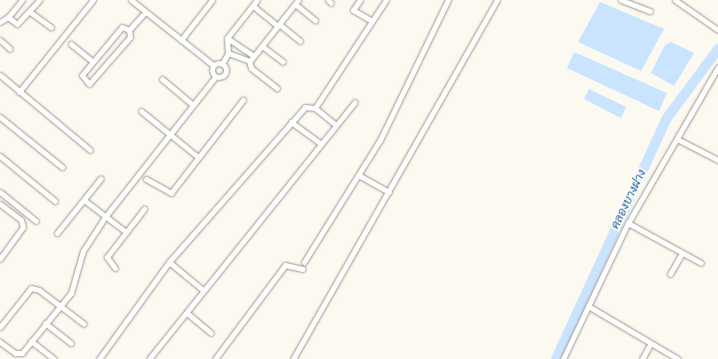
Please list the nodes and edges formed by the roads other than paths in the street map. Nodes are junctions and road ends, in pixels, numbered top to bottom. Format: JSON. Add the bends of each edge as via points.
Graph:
{"nodes":[{"id":1,"x":22,"y":0,"type":"edge"},
{"id":2,"x":39,"y":0,"type":"edge"},
{"id":3,"x":93,"y":0,"type":"edge"},
{"id":4,"x":130,"y":0,"type":"edge"},
{"id":5,"x":212,"y":0,"type":"edge"},
{"id":6,"x":257,"y":0,"type":"edge"},
{"id":7,"x":360,"y":0,"type":"edge"},
{"id":8,"x":386,"y":0,"type":"edge"},
{"id":9,"x":448,"y":0,"type":"edge"},
{"id":10,"x":497,"y":0,"type":"edge"},
{"id":11,"x":621,"y":0,"type":"edge"},
{"id":12,"x":676,"y":0,"type":"edge"},
{"id":13,"x":296,"y":2,"type":"edge"},
{"id":14,"x":253,"y":6,"type":"junction"},
{"id":15,"x":650,"y":11,"type":"dead end"},
{"id":16,"x":30,"y":12,"type":"junction"},
{"id":17,"x":145,"y":12,"type":"junction"},
{"id":18,"x":8,"y":18,"type":"junction"},
{"id":19,"x":315,"y":20,"type":"dead end"},
{"id":20,"x":372,"y":21,"type":"junction"},
{"id":21,"x":0,"y":22,"type":"edge"},
{"id":22,"x":279,"y":25,"type":"junction"},
{"id":23,"x":51,"y":27,"type":"dead end"},
{"id":24,"x":129,"y":30,"type":"junction"},
{"id":25,"x":718,"y":30,"type":"edge"},
{"id":26,"x":227,"y":38,"type":"junction"},
{"id":27,"x":0,"y":40,"type":"edge"},
{"id":28,"x":180,"y":40,"type":"junction"},
{"id":29,"x":300,"y":41,"type":"dead end"},
{"id":30,"x":70,"y":44,"type":"dead end"},
{"id":31,"x":262,"y":46,"type":"junction"},
{"id":32,"x":10,"y":49,"type":"dead end"},
{"id":33,"x":228,"y":53,"type":"junction"},
{"id":34,"x":254,"y":56,"type":"junction"},
{"id":35,"x":249,"y":61,"type":"junction"},
{"id":36,"x":93,"y":62,"type":"junction"},
{"id":37,"x":283,"y":62,"type":"dead end"},
{"id":38,"x":222,"y":64,"type":"junction"},
{"id":39,"x":213,"y":65,"type":"junction"},
{"id":40,"x":718,"y":67,"type":"edge"},
{"id":41,"x":0,"y":74,"type":"edge"},
{"id":42,"x":215,"y":77,"type":"junction"},
{"id":43,"x":162,"y":79,"type":"dead end"},
{"id":44,"x":277,"y":88,"type":"dead end"},
{"id":45,"x":19,"y":92,"type":"junction"},
{"id":46,"x":243,"y":100,"type":"dead end"},
{"id":47,"x":356,"y":102,"type":"dead end"},
{"id":48,"x":193,"y":105,"type":"junction"},
{"id":49,"x":315,"y":108,"type":"junction"},
{"id":50,"x":141,"y":111,"type":"dead end"},
{"id":51,"x":0,"y":117,"type":"edge"},
{"id":52,"x":291,"y":122,"type":"junction"},
{"id":53,"x":335,"y":124,"type":"junction"},
{"id":54,"x":170,"y":134,"type":"junction"},
{"id":55,"x":678,"y":139,"type":"junction"},
{"id":56,"x":321,"y":144,"type":"junction"},
{"id":57,"x":90,"y":150,"type":"dead end"},
{"id":58,"x":0,"y":156,"type":"edge"},
{"id":59,"x":198,"y":157,"type":"junction"},
{"id":60,"x":718,"y":160,"type":"edge"},
{"id":61,"x":62,"y":167,"type":"dead end"},
{"id":62,"x":360,"y":176,"type":"junction"},
{"id":63,"x":101,"y":178,"type":"dead end"},
{"id":64,"x":146,"y":179,"type":"dead end"},
{"id":65,"x":0,"y":192,"type":"edge"},
{"id":66,"x":389,"y":192,"type":"junction"},
{"id":67,"x":84,"y":200,"type":"junction"},
{"id":68,"x":55,"y":201,"type":"dead end"},
{"id":69,"x":0,"y":204,"type":"edge"},
{"id":70,"x":144,"y":209,"type":"dead end"},
{"id":71,"x":105,"y":217,"type":"junction"},
{"id":72,"x":36,"y":221,"type":"dead end"},
{"id":73,"x":628,"y":223,"type":"junction"},
{"id":74,"x":126,"y":232,"type":"junction"},
{"id":75,"x":58,"y":233,"type":"dead end"},
{"id":76,"x":682,"y":253,"type":"junction"},
{"id":77,"x":0,"y":259,"type":"edge"},
{"id":78,"x":169,"y":262,"type":"junction"},
{"id":79,"x":304,"y":262,"type":"dead end"},
{"id":80,"x":701,"y":263,"type":"dead end"},
{"id":81,"x":116,"y":268,"type":"dead end"},
{"id":82,"x":303,"y":269,"type":"dead end"},
{"id":83,"x":670,"y":274,"type":"dead end"},
{"id":84,"x":204,"y":291,"type":"junction"},
{"id":85,"x":58,"y":304,"type":"junction"},
{"id":86,"x":588,"y":306,"type":"junction"},
{"id":87,"x":187,"y":313,"type":"junction"},
{"id":88,"x":45,"y":322,"type":"junction"},
{"id":89,"x":84,"y":324,"type":"dead end"},
{"id":90,"x":0,"y":327,"type":"edge"},
{"id":91,"x":211,"y":333,"type":"dead end"},
{"id":92,"x":31,"y":341,"type":"junction"},
{"id":93,"x":0,"y":342,"type":"edge"},
{"id":94,"x":71,"y":343,"type":"dead end"},
{"id":95,"x":650,"y":343,"type":"junction"},
{"id":96,"x":54,"y":359,"type":"edge"},
{"id":97,"x":99,"y":359,"type":"edge"},
{"id":98,"x":149,"y":359,"type":"edge"},
{"id":99,"x":215,"y":359,"type":"edge"},
{"id":100,"x":292,"y":359,"type":"edge"},
{"id":101,"x":562,"y":359,"type":"edge"},
{"id":102,"x":642,"y":359,"type":"edge"},
{"id":103,"x":678,"y":359,"type":"edge"}],
"edges":[{"from":1,"to":18,"type":"street"},
{"from":2,"to":16,"type":"street"},
{"from":3,"to":45,"type":"street"},
{"from":4,"to":17,"type":"street"},
{"from":5,"to":28,"type":"street"},
{"from":6,"to":14,"type":"street"},
{"from":7,"to":20,"type":"street","via":[[353,10]]},
{"from":8,"to":20,"type":"street"},
{"from":9,"to":62,"type":"street"},
{"from":10,"to":66,"type":"street"},
{"from":11,"to":15,"type":"street"},
{"from":12,"to":25,"type":"street"},
{"from":13,"to":19,"type":"street"},
{"from":13,"to":22,"type":"street"},
{"from":14,"to":22,"type":"street"},
{"from":14,"to":26,"type":"street"},
{"from":16,"to":18,"type":"street","via":[[19,24]]},
{"from":16,"to":23,"type":"street"},
{"from":17,"to":24,"type":"street"},
{"from":17,"to":28,"type":"street"},
{"from":18,"to":21,"type":"street"},
{"from":20,"to":49,"type":"street"},
{"from":22,"to":29,"type":"street"},
{"from":22,"to":31,"type":"street"},
{"from":24,"to":36,"type":"street","via":[[120,28]]},
{"from":24,"to":36,"type":"street","via":[[130,37],[90,84],[81,76]]},
{"from":26,"to":33,"type":"street"},
{"from":26,"to":34,"type":"street"},
{"from":27,"to":32,"type":"street"},
{"from":28,"to":39,"type":"street"},
{"from":30,"to":36,"type":"street"},
{"from":31,"to":34,"type":"street"},
{"from":31,"to":37,"type":"street"},
{"from":33,"to":35,"type":"street"},
{"from":33,"to":38,"type":"street"},
{"from":34,"to":35,"type":"street"},
{"from":35,"to":44,"type":"street","via":[[251,68]]},
{"from":38,"to":39,"type":"street"},
{"from":38,"to":42,"type":"street","via":[[225,73]]},
{"from":39,"to":42,"type":"street"},
{"from":40,"to":55,"type":"street"},
{"from":41,"to":45,"type":"street"},
{"from":42,"to":48,"type":"street"},
{"from":43,"to":48,"type":"street"},
{"from":45,"to":57,"type":"street"},
{"from":46,"to":59,"type":"street"},
{"from":47,"to":53,"type":"street"},
{"from":48,"to":54,"type":"street"},
{"from":49,"to":52,"type":"street","via":[[305,107]]},
{"from":49,"to":53,"type":"street"},
{"from":50,"to":54,"type":"street"},
{"from":51,"to":61,"type":"street"},
{"from":52,"to":56,"type":"street"},
{"from":52,"to":78,"type":"street"},
{"from":53,"to":56,"type":"street"},
{"from":54,"to":59,"type":"street"},
{"from":54,"to":71,"type":"street"},
{"from":55,"to":60,"type":"street"},
{"from":55,"to":73,"type":"street"},
{"from":56,"to":84,"type":"street"},
{"from":58,"to":68,"type":"street"},
{"from":59,"to":64,"type":"street","via":[[170,193]]},
{"from":62,"to":66,"type":"street"},
{"from":62,"to":79,"type":"street"},
{"from":63,"to":67,"type":"street"},
{"from":65,"to":72,"type":"street"},
{"from":66,"to":100,"type":"street"},
{"from":67,"to":71,"type":"street"},
{"from":67,"to":75,"type":"street"},
{"from":69,"to":77,"type":"street","via":[[21,220],[23,227]]},
{"from":70,"to":74,"type":"street"},
{"from":71,"to":74,"type":"street"},
{"from":71,"to":85,"type":"street","via":[[83,251],[71,293]]},
{"from":73,"to":76,"type":"street"},
{"from":73,"to":86,"type":"street"},
{"from":74,"to":81,"type":"street","via":[[107,257]]},
{"from":76,"to":80,"type":"street"},
{"from":76,"to":83,"type":"street"},
{"from":78,"to":84,"type":"street"},
{"from":78,"to":97,"type":"street"},
{"from":82,"to":99,"type":"street","via":[[285,265]]},
{"from":84,"to":87,"type":"street"},
{"from":85,"to":88,"type":"street"},
{"from":85,"to":89,"type":"street"},
{"from":85,"to":90,"type":"street","via":[[31,288]]},
{"from":86,"to":95,"type":"street"},
{"from":86,"to":101,"type":"street"},
{"from":87,"to":91,"type":"street"},
{"from":87,"to":98,"type":"street"},
{"from":88,"to":92,"type":"street"},
{"from":88,"to":94,"type":"street"},
{"from":92,"to":93,"type":"street","via":[[18,354]]},
{"from":92,"to":96,"type":"street"},
{"from":95,"to":102,"type":"street"},
{"from":95,"to":103,"type":"street"}]}
